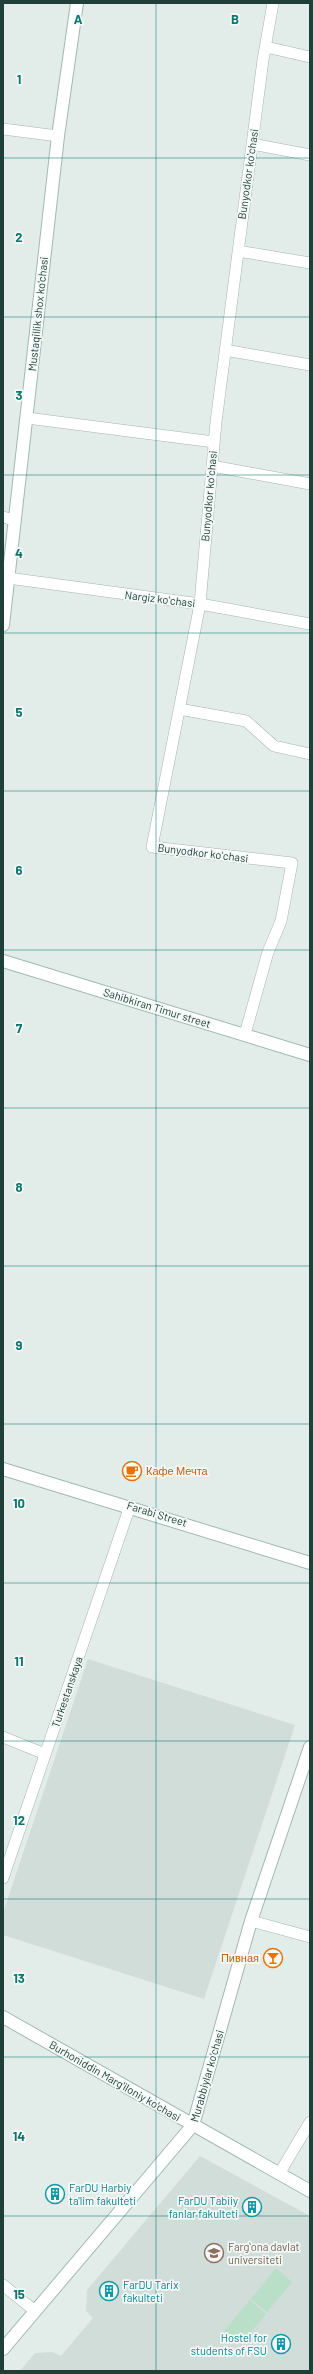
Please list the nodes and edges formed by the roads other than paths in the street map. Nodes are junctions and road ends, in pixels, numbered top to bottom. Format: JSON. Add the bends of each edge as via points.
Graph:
{"nodes":[{"id":1,"x":77,"y":3,"type":"edge"},
{"id":2,"x":274,"y":3,"type":"edge"},
{"id":3,"x":266,"y":47,"type":"junction"},
{"id":4,"x":310,"y":57,"type":"edge"},
{"id":5,"x":3,"y":129,"type":"edge"},
{"id":6,"x":58,"y":136,"type":"junction"},
{"id":7,"x":252,"y":144,"type":"junction"},
{"id":8,"x":310,"y":155,"type":"edge"},
{"id":9,"x":238,"y":251,"type":"junction"},
{"id":10,"x":310,"y":263,"type":"edge"},
{"id":11,"x":225,"y":350,"type":"junction"},
{"id":12,"x":310,"y":365,"type":"edge"},
{"id":13,"x":27,"y":418,"type":"junction"},
{"id":14,"x":214,"y":442,"type":"junction"},
{"id":15,"x":212,"y":466,"type":"junction"},
{"id":16,"x":310,"y":484,"type":"edge"},
{"id":17,"x":8,"y":518,"type":"edge"},
{"id":18,"x":8,"y":578,"type":"junction"},
{"id":19,"x":200,"y":604,"type":"junction"},
{"id":20,"x":310,"y":624,"type":"edge"},
{"id":21,"x":3,"y":625,"type":"edge"},
{"id":22,"x":179,"y":710,"type":"junction"},
{"id":23,"x":310,"y":754,"type":"edge"},
{"id":24,"x":3,"y":961,"type":"edge"},
{"id":25,"x":245,"y":1034,"type":"junction"},
{"id":26,"x":310,"y":1055,"type":"edge"},
{"id":27,"x":3,"y":1468,"type":"edge"},
{"id":28,"x":130,"y":1506,"type":"junction"},
{"id":29,"x":310,"y":1563,"type":"edge"},
{"id":30,"x":3,"y":1737,"type":"edge"},
{"id":31,"x":310,"y":1747,"type":"edge"},
{"id":32,"x":46,"y":1754,"type":"junction"},
{"id":33,"x":3,"y":1878,"type":"edge"},
{"id":34,"x":251,"y":1922,"type":"junction"},
{"id":35,"x":310,"y":1937,"type":"edge"},
{"id":36,"x":3,"y":2017,"type":"edge"},
{"id":37,"x":310,"y":2122,"type":"edge"},
{"id":38,"x":193,"y":2125,"type":"junction"},
{"id":39,"x":279,"y":2174,"type":"junction"},
{"id":40,"x":310,"y":2191,"type":"edge"},
{"id":41,"x":3,"y":2284,"type":"edge"},
{"id":42,"x":35,"y":2311,"type":"junction"},
{"id":43,"x":3,"y":2348,"type":"edge"}],
"edges":[{"from":1,"to":6,"type":"main road","name":"Mustaqillik shox ko'chasi"},
{"from":2,"to":3,"type":"street","name":"Bunyodkor koʻchasi"},
{"from":3,"to":4,"type":"street"},
{"from":3,"to":7,"type":"street","name":"Bunyodkor koʻchasi"},
{"from":5,"to":6,"type":"street"},
{"from":6,"to":13,"type":"main road","name":"Mustaqillik shox ko'chasi"},
{"from":7,"to":8,"type":"street"},
{"from":7,"to":9,"type":"street","name":"Bunyodkor koʻchasi"},
{"from":9,"to":10,"type":"street"},
{"from":9,"to":11,"type":"street","name":"Bunyodkor koʻchasi"},
{"from":11,"to":12,"type":"street"},
{"from":11,"to":14,"type":"street","name":"Bunyodkor koʻchasi"},
{"from":13,"to":14,"type":"street"},
{"from":13,"to":17,"type":"main road","name":"Mustaqillik shox ko'chasi"},
{"from":14,"to":15,"type":"street","name":"Bunyodkor koʻchasi"},
{"from":15,"to":16,"type":"street"},
{"from":15,"to":19,"type":"street","name":"Bunyodkor koʻchasi"},
{"from":17,"to":18,"type":"main road","name":"Mustaqillik shox ko'chasi"},
{"from":18,"to":19,"type":"street","name":"Nargiz koʻchasi"},
{"from":18,"to":21,"type":"main road","name":"Mustaqillik shox ko'chasi"},
{"from":19,"to":20,"type":"street","name":"Nargiz koʻchasi"},
{"from":19,"to":22,"type":"street","name":"Bunyodkor koʻchasi"},
{"from":22,"to":23,"type":"street","via":[[246,722],[274,746]]},
{"from":22,"to":25,"type":"street","name":"Bunyodkor koʻchasi","via":[[152,847],[292,863],[281,921],[268,952]]},
{"from":24,"to":25,"type":"main road","name":"Sahibkiran Timur street"},
{"from":25,"to":26,"type":"main road","name":"Sahibkiran Timur street"},
{"from":27,"to":28,"type":"main road","name":"Farabi Street"},
{"from":28,"to":29,"type":"main road","name":"Farabi Street"},
{"from":28,"to":32,"type":"street","name":"Turkestanskaya"},
{"from":30,"to":32,"type":"street"},
{"from":31,"to":34,"type":"main road","name":"Murabbiylar ko'chasi"},
{"from":32,"to":33,"type":"street","name":"Turkestanskaya"},
{"from":34,"to":35,"type":"street"},
{"from":34,"to":38,"type":"main road","name":"Murabbiylar ko'chasi"},
{"from":36,"to":38,"type":"main road","name":"Burhoniddin Marg'iloniy ko'chasi"},
{"from":37,"to":39,"type":"street"},
{"from":38,"to":39,"type":"main road","name":"Burhoniddin Marg'iloniy ko'chasi"},
{"from":38,"to":42,"type":"main road","name":"Murabbiylar ko'chasi"},
{"from":39,"to":40,"type":"main road","name":"Burhoniddin Marg'iloniy ko'chasi"},
{"from":41,"to":42,"type":"street"},
{"from":42,"to":43,"type":"main road","name":"Murabbiylar ko'chasi"}]}
